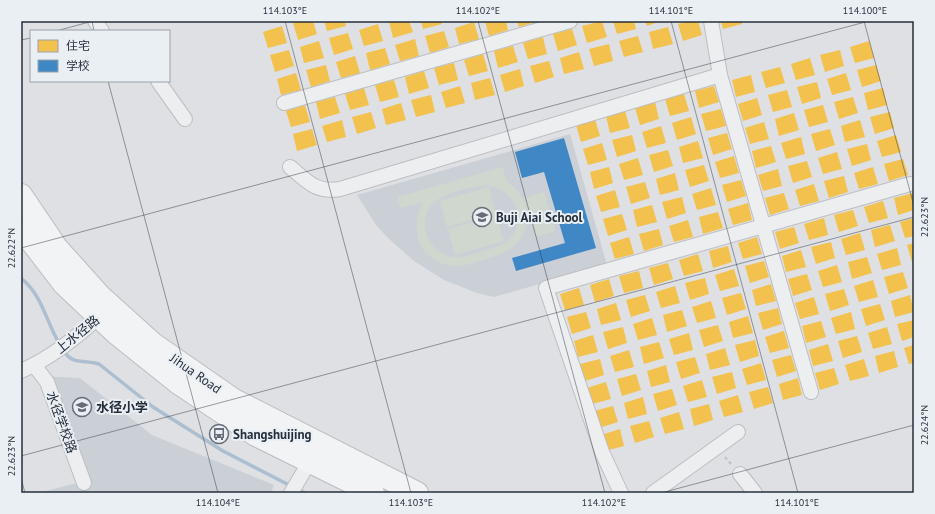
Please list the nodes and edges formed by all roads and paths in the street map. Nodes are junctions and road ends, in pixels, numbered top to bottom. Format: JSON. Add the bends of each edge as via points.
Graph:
{"nodes":[{"id":1,"x":95,"y":21,"type":"edge"},
{"id":2,"x":570,"y":21,"type":"edge"},
{"id":3,"x":711,"y":21,"type":"edge"},
{"id":4,"x":101,"y":30,"type":"edge"},
{"id":5,"x":720,"y":75,"type":"junction"},
{"id":6,"x":159,"y":82,"type":"edge"},
{"id":7,"x":284,"y":103,"type":"dead end"},
{"id":8,"x":185,"y":119,"type":"dead end"},
{"id":9,"x":290,"y":167,"type":"dead end"},
{"id":10,"x":910,"y":184,"type":"dead end"},
{"id":11,"x":21,"y":195,"type":"edge"},
{"id":12,"x":764,"y":226,"type":"junction"},
{"id":13,"x":21,"y":228,"type":"edge"},
{"id":14,"x":97,"y":318,"type":"junction"},
{"id":15,"x":38,"y":363,"type":"junction"},
{"id":16,"x":21,"y":371,"type":"edge"},
{"id":17,"x":811,"y":392,"type":"dead end"},
{"id":18,"x":738,"y":432,"type":"dead end"},
{"id":19,"x":717,"y":448,"type":"junction"},
{"id":20,"x":310,"y":461,"type":"junction"},
{"id":21,"x":740,"y":474,"type":"joint"},
{"id":22,"x":84,"y":483,"type":"dead end"},
{"id":23,"x":291,"y":493,"type":"edge"},
{"id":24,"x":373,"y":493,"type":"edge"},
{"id":25,"x":417,"y":493,"type":"edge"},
{"id":26,"x":621,"y":493,"type":"edge"},
{"id":27,"x":653,"y":493,"type":"edge"},
{"id":28,"x":755,"y":493,"type":"edge"}],
"edges":[{"from":1,"to":4,"type":"street"},
{"from":2,"to":7,"type":"street"},
{"from":3,"to":5,"type":"street"},
{"from":5,"to":9,"type":"street","via":[[340,189],[317,189]]},
{"from":5,"to":12,"type":"street"},
{"from":6,"to":8,"type":"street"},
{"from":10,"to":12,"type":"street"},
{"from":11,"to":14,"type":"main road","name":"Jihua Road"},
{"from":12,"to":17,"type":"street"},
{"from":12,"to":26,"type":"street","via":[[546,288],[602,452]]},
{"from":13,"to":14,"type":"main road","name":"Jihua Road","via":[[64,284]]},
{"from":14,"to":15,"type":"street","name":"上水径路"},
{"from":14,"to":20,"type":"main road","name":"Jihua Road","via":[[177,382],[256,435]]},
{"from":14,"to":25,"type":"main road","name":"Jihua Road","via":[[152,343],[234,400]]},
{"from":15,"to":16,"type":"street","name":"上水径路"},
{"from":15,"to":22,"type":"street","name":"水径学校路"},
{"from":18,"to":19,"type":"street"},
{"from":19,"to":21,"type":"path"},
{"from":19,"to":27,"type":"street"},
{"from":20,"to":23,"type":"street"},
{"from":20,"to":24,"type":"main road","name":"Jihua Road"},
{"from":21,"to":28,"type":"street"}]}
